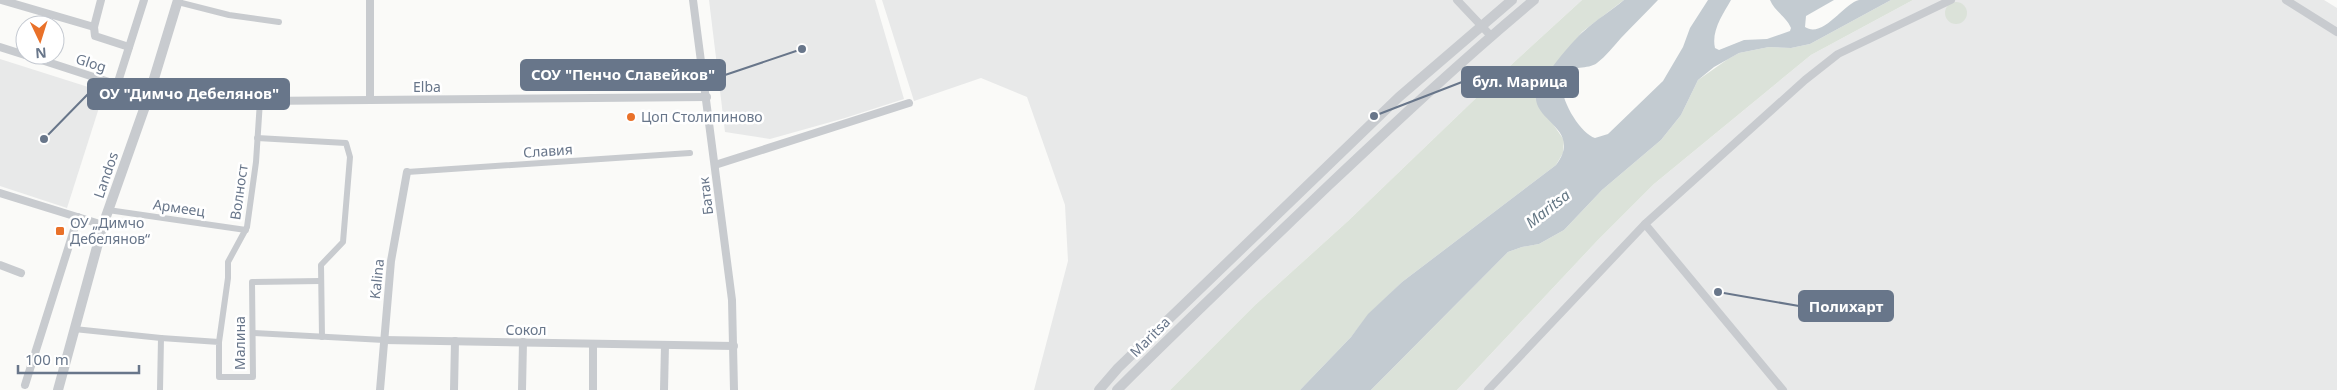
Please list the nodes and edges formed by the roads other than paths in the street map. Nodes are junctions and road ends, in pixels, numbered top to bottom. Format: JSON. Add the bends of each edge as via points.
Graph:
{"nodes":[{"id":1,"x":1,"y":0,"type":"edge"},
{"id":2,"x":101,"y":0,"type":"edge"},
{"id":3,"x":144,"y":0,"type":"edge"},
{"id":4,"x":370,"y":0,"type":"edge"},
{"id":5,"x":693,"y":0,"type":"edge"},
{"id":6,"x":1457,"y":0,"type":"edge"},
{"id":7,"x":1512,"y":0,"type":"edge"},
{"id":8,"x":1534,"y":0,"type":"edge"},
{"id":9,"x":1951,"y":0,"type":"edge"},
{"id":10,"x":2286,"y":0,"type":"edge"},
{"id":11,"x":178,"y":1,"type":"edge"},
{"id":12,"x":279,"y":22,"type":"dead end"},
{"id":13,"x":1481,"y":25,"type":"junction"},
{"id":14,"x":94,"y":27,"type":"junction"},
{"id":15,"x":2337,"y":32,"type":"edge"},
{"id":16,"x":1491,"y":36,"type":"junction"},
{"id":17,"x":0,"y":47,"type":"edge"},
{"id":18,"x":129,"y":47,"type":"junction"},
{"id":19,"x":15,"y":52,"type":"edge"},
{"id":20,"x":56,"y":65,"type":"edge"},
{"id":21,"x":117,"y":85,"type":"junction"},
{"id":22,"x":149,"y":94,"type":"junction"},
{"id":23,"x":707,"y":97,"type":"junction"},
{"id":24,"x":370,"y":100,"type":"junction"},
{"id":25,"x":260,"y":101,"type":"junction"},
{"id":26,"x":910,"y":103,"type":"dead end"},
{"id":27,"x":258,"y":138,"type":"junction"},
{"id":28,"x":690,"y":153,"type":"dead end"},
{"id":29,"x":715,"y":165,"type":"junction"},
{"id":30,"x":407,"y":172,"type":"joint"},
{"id":31,"x":0,"y":193,"type":"edge"},
{"id":32,"x":108,"y":210,"type":"junction"},
{"id":33,"x":78,"y":217,"type":"junction"},
{"id":34,"x":1645,"y":224,"type":"junction"},
{"id":35,"x":103,"y":225,"type":"junction"},
{"id":36,"x":246,"y":230,"type":"junction"},
{"id":37,"x":0,"y":265,"type":"edge"},
{"id":38,"x":21,"y":273,"type":"dead end"},
{"id":39,"x":320,"y":281,"type":"junction"},
{"id":40,"x":74,"y":329,"type":"junction"},
{"id":41,"x":253,"y":333,"type":"junction"},
{"id":42,"x":320,"y":337,"type":"junction"},
{"id":43,"x":161,"y":338,"type":"junction"},
{"id":44,"x":384,"y":340,"type":"junction"},
{"id":45,"x":219,"y":342,"type":"junction"},
{"id":46,"x":455,"y":342,"type":"junction"},
{"id":47,"x":523,"y":342,"type":"junction"},
{"id":48,"x":593,"y":344,"type":"junction"},
{"id":49,"x":665,"y":345,"type":"junction"},
{"id":50,"x":734,"y":346,"type":"junction"},
{"id":51,"x":25,"y":385,"type":"dead end"},
{"id":52,"x":58,"y":390,"type":"edge"},
{"id":53,"x":160,"y":390,"type":"edge"},
{"id":54,"x":380,"y":390,"type":"edge"},
{"id":55,"x":454,"y":390,"type":"edge"},
{"id":56,"x":522,"y":390,"type":"edge"},
{"id":57,"x":593,"y":390,"type":"edge"},
{"id":58,"x":664,"y":390,"type":"edge"},
{"id":59,"x":734,"y":390,"type":"edge"},
{"id":60,"x":1099,"y":390,"type":"edge"},
{"id":61,"x":1117,"y":390,"type":"edge"},
{"id":62,"x":1488,"y":390,"type":"edge"},
{"id":63,"x":1783,"y":390,"type":"edge"}],
"edges":[{"from":1,"to":14,"type":"street"},
{"from":2,"to":14,"type":"street"},
{"from":3,"to":18,"type":"street"},
{"from":4,"to":24,"type":"street"},
{"from":5,"to":23,"type":"street","name":"Батак"},
{"from":6,"to":13,"type":"street"},
{"from":7,"to":13,"type":"street","name":"Maritsa"},
{"from":8,"to":16,"type":"street","name":"Maritsa"},
{"from":9,"to":34,"type":"street","via":[[1838,54]]},
{"from":10,"to":15,"type":"street"},
{"from":11,"to":12,"type":"street","via":[[229,15]]},
{"from":11,"to":22,"type":"street","name":"Landos"},
{"from":13,"to":16,"type":"street"},
{"from":13,"to":60,"type":"street","name":"Maritsa","via":[[1392,104]]},
{"from":14,"to":18,"type":"street","via":[[95,36]]},
{"from":16,"to":61,"type":"street","name":"Maritsa","via":[[1195,312]]},
{"from":17,"to":19,"type":"street","name":"Glog"},
{"from":18,"to":21,"type":"street"},
{"from":20,"to":21,"type":"street","name":"Glog"},
{"from":21,"to":22,"type":"street","name":"Glog"},
{"from":22,"to":25,"type":"street","name":"Elba"},
{"from":22,"to":32,"type":"street","name":"Landos"},
{"from":23,"to":24,"type":"street","name":"Elba"},
{"from":23,"to":29,"type":"street","name":"Батак"},
{"from":24,"to":25,"type":"street","name":"Elba"},
{"from":25,"to":27,"type":"street","name":"Волност"},
{"from":26,"to":29,"type":"street"},
{"from":27,"to":36,"type":"street","name":"Волност"},
{"from":27,"to":39,"type":"street","via":[[346,143],[350,157],[342,242],[322,265]]},
{"from":28,"to":30,"type":"street","name":"Славия"},
{"from":29,"to":50,"type":"street","name":"Батак","via":[[732,300]]},
{"from":30,"to":44,"type":"street","name":"Kalina","via":[[391,261]]},
{"from":31,"to":33,"type":"street"},
{"from":32,"to":35,"type":"street","name":"Landos"},
{"from":32,"to":36,"type":"street","name":"Армеец"},
{"from":33,"to":35,"type":"street"},
{"from":33,"to":51,"type":"street"},
{"from":34,"to":62,"type":"street"},
{"from":34,"to":63,"type":"street"},
{"from":35,"to":40,"type":"street","name":"Landos"},
{"from":36,"to":45,"type":"street","name":"Волност","via":[[228,262]]},
{"from":37,"to":38,"type":"street"},
{"from":39,"to":41,"type":"street","name":"Малина","via":[[252,282]]},
{"from":39,"to":42,"type":"street"},
{"from":40,"to":43,"type":"street","name":"Малина"},
{"from":40,"to":52,"type":"street","name":"Landos"},
{"from":41,"to":42,"type":"street","name":"Сокол"},
{"from":41,"to":45,"type":"street","name":"Малина","via":[[253,377],[220,377]]},
{"from":42,"to":44,"type":"street","name":"Сокол"},
{"from":43,"to":45,"type":"street","name":"Малина"},
{"from":43,"to":53,"type":"street"},
{"from":44,"to":46,"type":"street","name":"Сокол"},
{"from":44,"to":54,"type":"street","name":"Kalina"},
{"from":46,"to":47,"type":"street","name":"Сокол"},
{"from":46,"to":55,"type":"street"},
{"from":47,"to":48,"type":"street","name":"Сокол"},
{"from":47,"to":56,"type":"street"},
{"from":48,"to":49,"type":"street","name":"Сокол"},
{"from":48,"to":57,"type":"street"},
{"from":49,"to":50,"type":"street","name":"Сокол"},
{"from":49,"to":58,"type":"street"},
{"from":50,"to":59,"type":"street","name":"Батак"}]}
